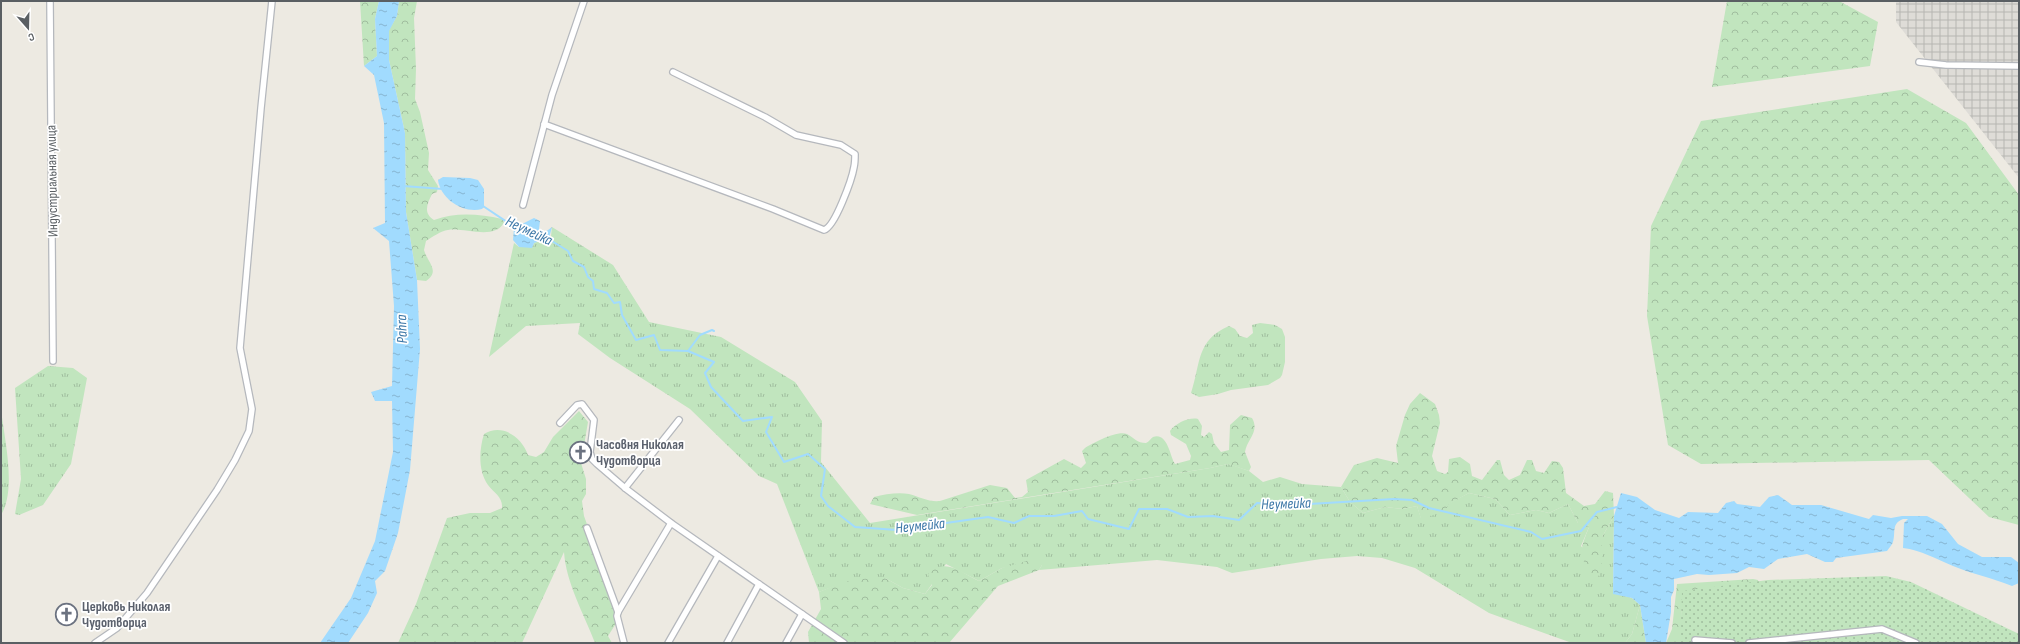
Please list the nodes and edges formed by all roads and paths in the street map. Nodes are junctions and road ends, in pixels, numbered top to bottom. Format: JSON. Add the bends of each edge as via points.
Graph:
{"nodes":[{"id":1,"x":50,"y":1,"type":"edge"},
{"id":2,"x":272,"y":1,"type":"edge"},
{"id":3,"x":584,"y":1,"type":"edge"},
{"id":4,"x":1919,"y":62,"type":"dead end"},
{"id":5,"x":2019,"y":66,"type":"edge"},
{"id":6,"x":673,"y":72,"type":"dead end"},
{"id":7,"x":544,"y":124,"type":"junction"},
{"id":8,"x":523,"y":205,"type":"dead end"},
{"id":9,"x":54,"y":361,"type":"dead end"},
{"id":10,"x":679,"y":420,"type":"dead end"},
{"id":11,"x":560,"y":423,"type":"dead end"},
{"id":12,"x":625,"y":488,"type":"junction"},
{"id":13,"x":671,"y":523,"type":"junction"},
{"id":14,"x":587,"y":528,"type":"dead end"},
{"id":15,"x":718,"y":556,"type":"junction"},
{"id":16,"x":759,"y":584,"type":"junction"},
{"id":17,"x":618,"y":612,"type":"junction"},
{"id":18,"x":802,"y":614,"type":"junction"},
{"id":19,"x":1695,"y":640,"type":"dead end"},
{"id":20,"x":95,"y":643,"type":"edge"},
{"id":21,"x":624,"y":643,"type":"edge"},
{"id":22,"x":668,"y":643,"type":"edge"},
{"id":23,"x":727,"y":643,"type":"edge"},
{"id":24,"x":786,"y":643,"type":"edge"},
{"id":25,"x":844,"y":643,"type":"edge"},
{"id":26,"x":1732,"y":643,"type":"edge"},
{"id":27,"x":1749,"y":643,"type":"edge"},
{"id":28,"x":1916,"y":643,"type":"edge"}],
"edges":[{"from":1,"to":9,"type":"street","name":"Индустриальная улица"},
{"from":2,"to":20,"type":"street","via":[[240,348],[252,409],[249,431],[235,460],[147,593],[116,628]]},
{"from":3,"to":7,"type":"street"},
{"from":4,"to":5,"type":"street"},
{"from":6,"to":7,"type":"street","via":[[765,117],[796,136],[841,145],[855,154],[854,167],[835,220],[828,229],[824,230]]},
{"from":7,"to":8,"type":"street"},
{"from":10,"to":12,"type":"street"},
{"from":11,"to":12,"type":"street","via":[[577,405],[582,404],[594,420],[590,446],[592,459]]},
{"from":12,"to":13,"type":"street"},
{"from":13,"to":15,"type":"street"},
{"from":13,"to":17,"type":"street"},
{"from":14,"to":17,"type":"street"},
{"from":15,"to":16,"type":"street"},
{"from":15,"to":22,"type":"street"},
{"from":16,"to":18,"type":"street"},
{"from":16,"to":23,"type":"street"},
{"from":17,"to":21,"type":"street"},
{"from":18,"to":24,"type":"street"},
{"from":18,"to":25,"type":"street"},
{"from":19,"to":26,"type":"street"},
{"from":27,"to":28,"type":"street","via":[[1882,629]]}]}
